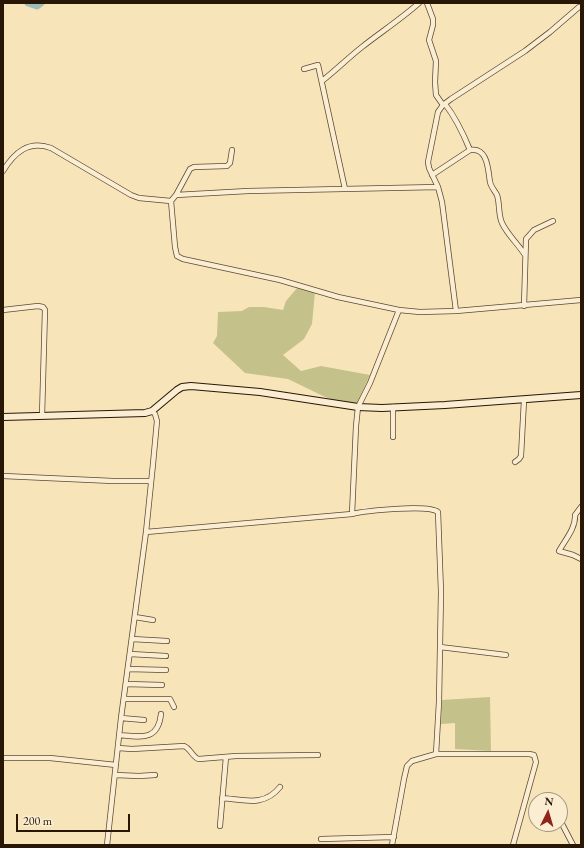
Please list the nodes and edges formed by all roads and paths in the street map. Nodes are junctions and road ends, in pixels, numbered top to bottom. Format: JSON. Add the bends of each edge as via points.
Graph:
{"nodes":[{"id":1,"x":419,"y":3,"type":"edge"},
{"id":2,"x":427,"y":3,"type":"edge"},
{"id":3,"x":579,"y":7,"type":"dead end"},
{"id":4,"x":304,"y":69,"type":"dead end"},
{"id":5,"x":322,"y":81,"type":"junction"},
{"id":6,"x":444,"y":104,"type":"junction"},
{"id":7,"x":232,"y":150,"type":"dead end"},
{"id":8,"x":470,"y":150,"type":"junction"},
{"id":9,"x":3,"y":171,"type":"edge"},
{"id":10,"x":432,"y":175,"type":"junction"},
{"id":11,"x":438,"y":187,"type":"junction"},
{"id":12,"x":345,"y":189,"type":"junction"},
{"id":13,"x":176,"y":195,"type":"junction"},
{"id":14,"x":171,"y":201,"type":"junction"},
{"id":15,"x":553,"y":221,"type":"dead end"},
{"id":16,"x":525,"y":255,"type":"junction"},
{"id":17,"x":581,"y":300,"type":"edge"},
{"id":18,"x":524,"y":306,"type":"junction"},
{"id":19,"x":3,"y":310,"type":"edge"},
{"id":20,"x":399,"y":310,"type":"junction"},
{"id":21,"x":456,"y":311,"type":"junction"},
{"id":22,"x":581,"y":395,"type":"edge"},
{"id":23,"x":524,"y":400,"type":"junction"},
{"id":24,"x":358,"y":407,"type":"junction"},
{"id":25,"x":393,"y":407,"type":"junction"},
{"id":26,"x":152,"y":411,"type":"junction"},
{"id":27,"x":42,"y":416,"type":"junction"},
{"id":28,"x":3,"y":417,"type":"edge"},
{"id":29,"x":394,"y":437,"type":"dead end"},
{"id":30,"x":514,"y":462,"type":"dead end"},
{"id":31,"x":3,"y":476,"type":"edge"},
{"id":32,"x":152,"y":481,"type":"junction"},
{"id":33,"x":581,"y":507,"type":"edge"},
{"id":34,"x":352,"y":514,"type":"junction"},
{"id":35,"x":146,"y":532,"type":"junction"},
{"id":36,"x":581,"y":559,"type":"edge"},
{"id":37,"x":135,"y":617,"type":"junction"},
{"id":38,"x":153,"y":620,"type":"dead end"},
{"id":39,"x":132,"y":639,"type":"junction"},
{"id":40,"x":168,"y":641,"type":"dead end"},
{"id":41,"x":440,"y":647,"type":"junction"},
{"id":42,"x":130,"y":654,"type":"junction"},
{"id":43,"x":506,"y":655,"type":"dead end"},
{"id":44,"x":166,"y":656,"type":"dead end"},
{"id":45,"x":128,"y":669,"type":"junction"},
{"id":46,"x":166,"y":670,"type":"dead end"},
{"id":47,"x":126,"y":684,"type":"junction"},
{"id":48,"x":162,"y":686,"type":"dead end"},
{"id":49,"x":124,"y":699,"type":"junction"},
{"id":50,"x":174,"y":707,"type":"dead end"},
{"id":51,"x":161,"y":714,"type":"dead end"},
{"id":52,"x":121,"y":718,"type":"junction"},
{"id":53,"x":144,"y":720,"type":"dead end"},
{"id":54,"x":120,"y":735,"type":"junction"},
{"id":55,"x":118,"y":748,"type":"junction"},
{"id":56,"x":436,"y":754,"type":"junction"},
{"id":57,"x":318,"y":755,"type":"dead end"},
{"id":58,"x":226,"y":757,"type":"junction"},
{"id":59,"x":3,"y":758,"type":"edge"},
{"id":60,"x":116,"y":765,"type":"junction"},
{"id":61,"x":115,"y":775,"type":"junction"},
{"id":62,"x":155,"y":775,"type":"dead end"},
{"id":63,"x":280,"y":787,"type":"dead end"},
{"id":64,"x":222,"y":798,"type":"junction"},
{"id":65,"x":220,"y":826,"type":"dead end"},
{"id":66,"x":566,"y":832,"type":"edge"},
{"id":67,"x":394,"y":837,"type":"junction"},
{"id":68,"x":321,"y":839,"type":"dead end"},
{"id":69,"x":107,"y":845,"type":"edge"},
{"id":70,"x":392,"y":845,"type":"edge"},
{"id":71,"x":513,"y":845,"type":"edge"},
{"id":72,"x":572,"y":845,"type":"edge"}],
"edges":[{"from":1,"to":5,"type":"street"},
{"from":2,"to":6,"type":"street","via":[[433,19],[429,40],[436,61],[436,95]]},
{"from":3,"to":6,"type":"street","via":[[525,51]]},
{"from":4,"to":5,"type":"street","via":[[318,64]]},
{"from":5,"to":12,"type":"street"},
{"from":6,"to":8,"type":"street","via":[[463,132]]},
{"from":6,"to":10,"type":"street","via":[[436,119],[428,162]]},
{"from":7,"to":13,"type":"street","via":[[227,166],[190,169]]},
{"from":8,"to":10,"type":"street"},
{"from":8,"to":16,"type":"street","via":[[476,150],[485,157],[501,222]]},
{"from":9,"to":14,"type":"street","via":[[16,154],[25,149],[44,146],[130,195]]},
{"from":10,"to":11,"type":"street"},
{"from":11,"to":12,"type":"street"},
{"from":11,"to":21,"type":"street"},
{"from":12,"to":13,"type":"street"},
{"from":13,"to":14,"type":"street"},
{"from":14,"to":20,"type":"street","via":[[174,247],[180,258]]},
{"from":15,"to":16,"type":"street","via":[[531,232],[526,239]]},
{"from":16,"to":18,"type":"street"},
{"from":17,"to":18,"type":"street"},
{"from":18,"to":21,"type":"street"},
{"from":19,"to":27,"type":"street","via":[[38,306],[45,310]]},
{"from":20,"to":21,"type":"street"},
{"from":20,"to":24,"type":"street"},
{"from":22,"to":23,"type":"street"},
{"from":23,"to":25,"type":"street"},
{"from":23,"to":30,"type":"street","via":[[521,456]]},
{"from":24,"to":25,"type":"street"},
{"from":24,"to":26,"type":"street","via":[[260,392],[191,386],[177,390]]},
{"from":24,"to":34,"type":"street"},
{"from":25,"to":29,"type":"street"},
{"from":26,"to":27,"type":"street","via":[[134,414]]},
{"from":26,"to":32,"type":"street","via":[[157,421]]},
{"from":27,"to":28,"type":"street"},
{"from":31,"to":32,"type":"street"},
{"from":32,"to":35,"type":"street"},
{"from":33,"to":36,"type":"street","via":[[575,515],[572,530],[559,551]]},
{"from":34,"to":35,"type":"street"},
{"from":34,"to":41,"type":"street","via":[[414,508],[434,509],[438,512]]},
{"from":35,"to":37,"type":"street"},
{"from":37,"to":38,"type":"street"},
{"from":37,"to":39,"type":"street"},
{"from":39,"to":40,"type":"street"},
{"from":39,"to":42,"type":"street"},
{"from":41,"to":43,"type":"street"},
{"from":41,"to":56,"type":"street"},
{"from":42,"to":44,"type":"street"},
{"from":42,"to":45,"type":"street"},
{"from":45,"to":46,"type":"street"},
{"from":45,"to":47,"type":"street"},
{"from":47,"to":48,"type":"street"},
{"from":47,"to":49,"type":"street"},
{"from":49,"to":50,"type":"street","via":[[168,699]]},
{"from":49,"to":52,"type":"street"},
{"from":51,"to":54,"type":"street","via":[[159,727],[148,736]]},
{"from":52,"to":53,"type":"street"},
{"from":52,"to":54,"type":"street"},
{"from":54,"to":55,"type":"street"},
{"from":55,"to":58,"type":"street","via":[[184,746],[196,758]]},
{"from":55,"to":60,"type":"street"},
{"from":56,"to":67,"type":"street","via":[[415,760],[408,766]]},
{"from":56,"to":71,"type":"street","via":[[534,755],[535,765]]},
{"from":57,"to":58,"type":"street"},
{"from":58,"to":64,"type":"street"},
{"from":59,"to":60,"type":"street","via":[[50,758]]},
{"from":60,"to":61,"type":"street"},
{"from":61,"to":62,"type":"street"},
{"from":61,"to":69,"type":"street"},
{"from":63,"to":64,"type":"street","via":[[266,799],[258,801]]},
{"from":64,"to":65,"type":"street"},
{"from":66,"to":72,"type":"street"},
{"from":67,"to":68,"type":"street"},
{"from":67,"to":70,"type":"street"}]}
